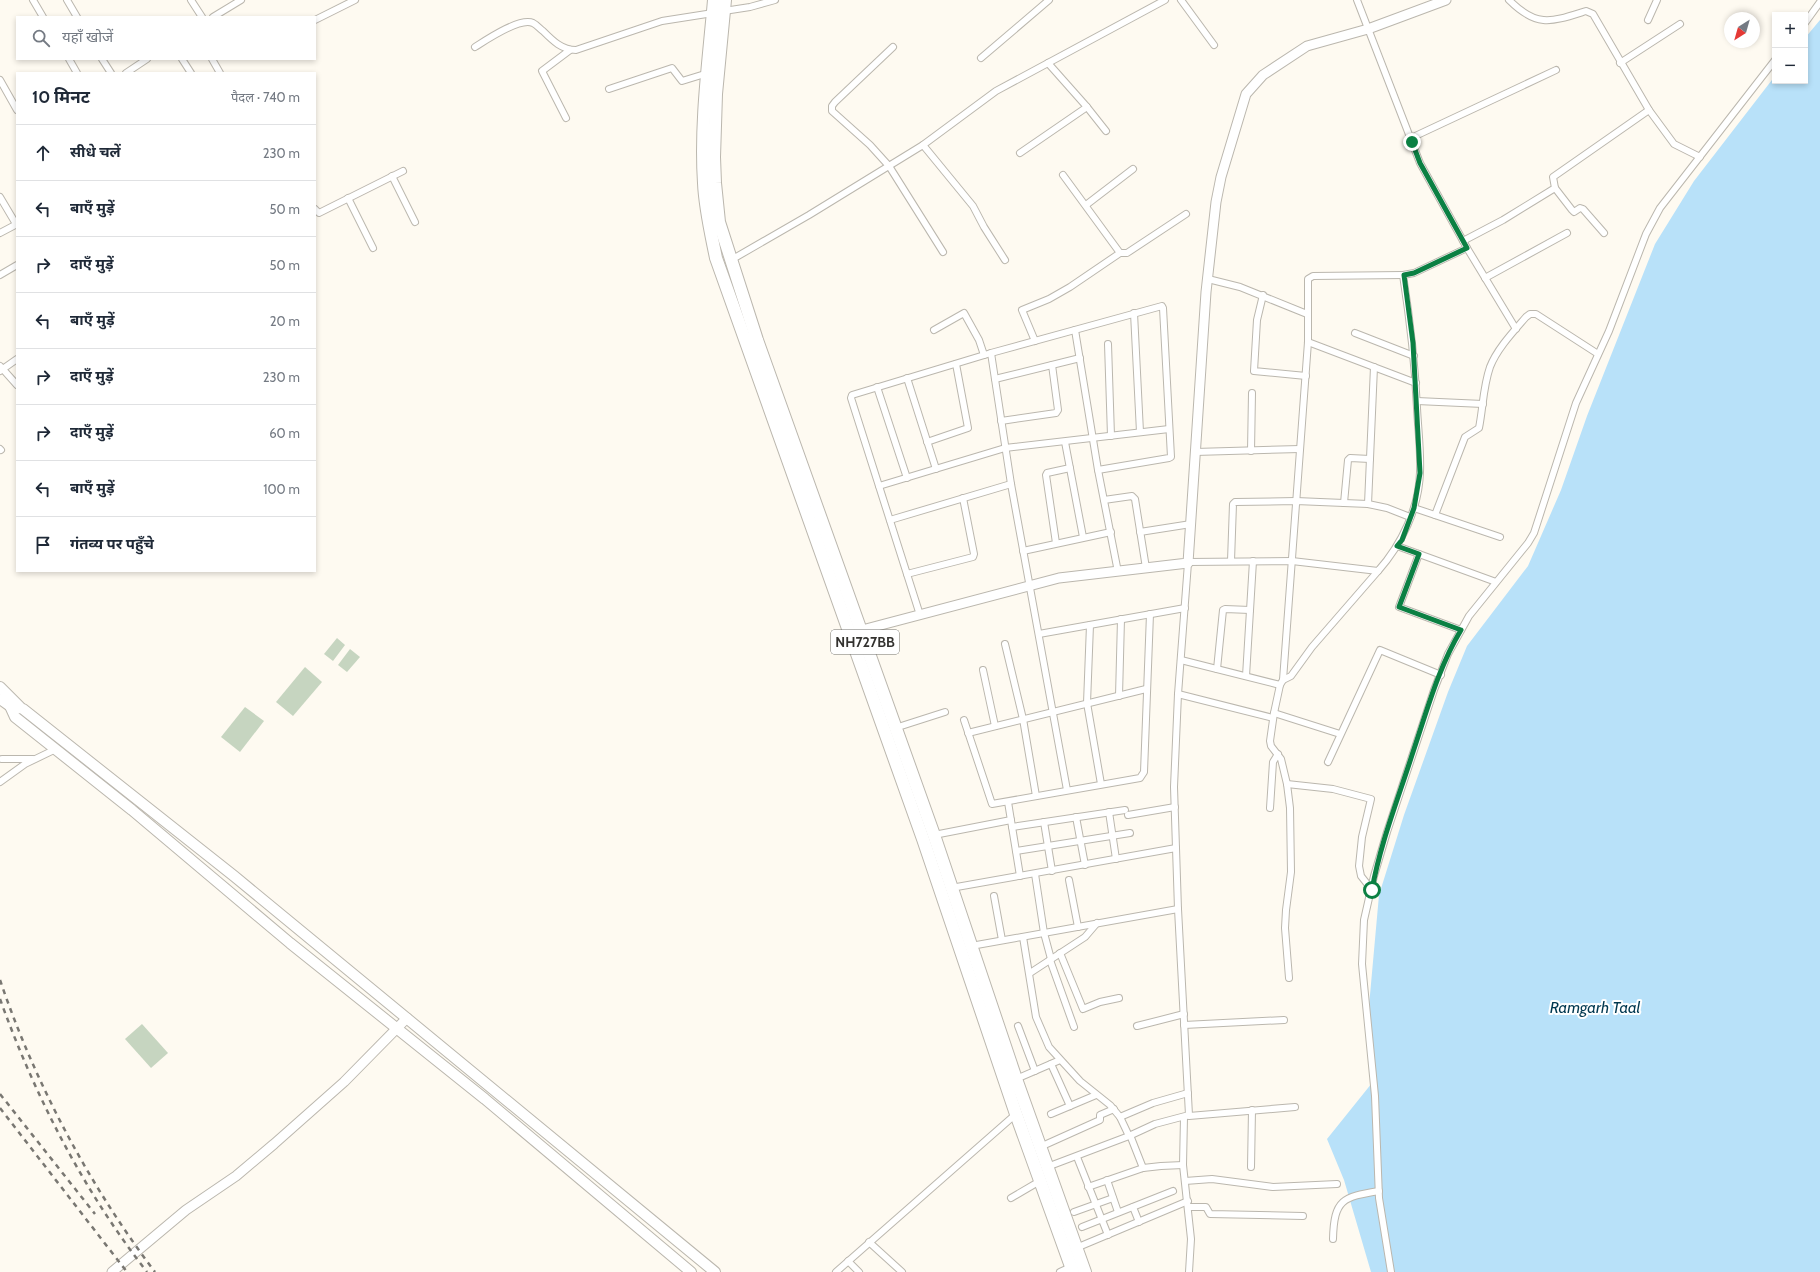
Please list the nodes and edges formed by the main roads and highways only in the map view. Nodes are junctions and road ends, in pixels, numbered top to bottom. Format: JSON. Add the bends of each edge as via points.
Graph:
{"nodes":[{"id":1,"x":714,"y":0,"type":"edge"},
{"id":2,"x":721,"y":8,"type":"edge"},
{"id":3,"x":0,"y":687,"type":"edge"},
{"id":4,"x":0,"y":699,"type":"edge"},
{"id":5,"x":11,"y":709,"type":"edge"},
{"id":6,"x":1022,"y":1112,"type":"junction"},
{"id":7,"x":1078,"y":1268,"type":"edge"},
{"id":8,"x":691,"y":1272,"type":"edge"},
{"id":9,"x":715,"y":1272,"type":"edge"}],
"edges":[{"from":1,"to":2,"type":"highway","number":"NH727BB"},
{"from":2,"to":6,"type":"highway","number":"NH727BB","via":[[714,157],[720,222],[756,340],[934,835],[1016,1079]]},
{"from":2,"to":6,"type":"highway","number":"NH727BB","via":[[708,73],[703,157],[709,224],[716,258]]},
{"from":3,"to":5,"type":"main road"},
{"from":4,"to":5,"type":"main road"},
{"from":5,"to":8,"type":"main road","via":[[56,749],[398,1028]]},
{"from":5,"to":9,"type":"main road","via":[[234,876]]},
{"from":6,"to":7,"type":"highway","number":"NH727BB","via":[[1040,1181]]},
{"from":6,"to":7,"type":"highway","number":"NH727BB","via":[[1040,1147],[1076,1248]]}]}
